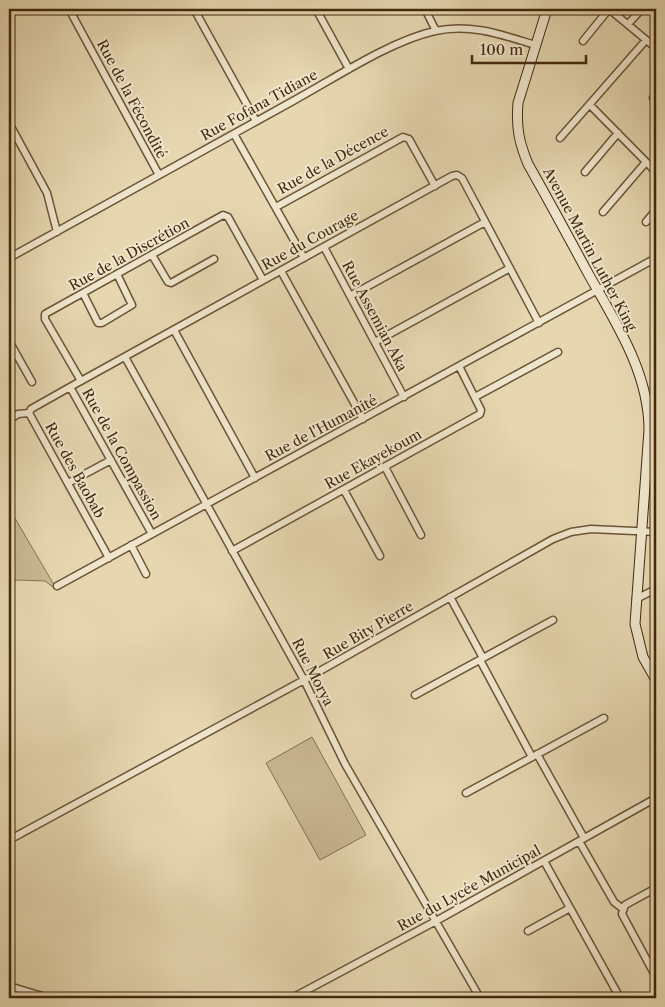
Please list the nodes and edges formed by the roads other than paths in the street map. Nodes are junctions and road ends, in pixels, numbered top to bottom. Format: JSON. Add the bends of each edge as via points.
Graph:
{"nodes":[{"id":1,"x":69,"y":9,"type":"edge"},
{"id":2,"x":194,"y":9,"type":"edge"},
{"id":3,"x":316,"y":9,"type":"edge"},
{"id":4,"x":425,"y":9,"type":"edge"},
{"id":5,"x":547,"y":9,"type":"edge"},
{"id":6,"x":609,"y":9,"type":"edge"},
{"id":7,"x":642,"y":9,"type":"edge"},
{"id":8,"x":628,"y":24,"type":"junction"},
{"id":9,"x":436,"y":31,"type":"junction"},
{"id":10,"x":646,"y":40,"type":"junction"},
{"id":11,"x":583,"y":41,"type":"dead end"},
{"id":12,"x":535,"y":45,"type":"junction"},
{"id":13,"x":656,"y":48,"type":"edge"},
{"id":14,"x":349,"y":70,"type":"junction"},
{"id":15,"x":590,"y":105,"type":"junction"},
{"id":16,"x":256,"y":121,"type":"junction"},
{"id":17,"x":9,"y":123,"type":"edge"},
{"id":18,"x":618,"y":133,"type":"junction"},
{"id":19,"x":234,"y":134,"type":"junction"},
{"id":20,"x":560,"y":138,"type":"dead end"},
{"id":21,"x":656,"y":160,"type":"edge"},
{"id":22,"x":651,"y":167,"type":"edge"},
{"id":23,"x":585,"y":172,"type":"dead end"},
{"id":24,"x":159,"y":175,"type":"junction"},
{"id":25,"x":435,"y":186,"type":"junction"},
{"id":26,"x":276,"y":207,"type":"junction"},
{"id":27,"x":656,"y":210,"type":"edge"},
{"id":28,"x":603,"y":212,"type":"dead end"},
{"id":29,"x":485,"y":222,"type":"junction"},
{"id":30,"x":646,"y":222,"type":"dead end"},
{"id":31,"x":57,"y":232,"type":"junction"},
{"id":32,"x":324,"y":247,"type":"junction"},
{"id":33,"x":152,"y":255,"type":"junction"},
{"id":34,"x":9,"y":258,"type":"edge"},
{"id":35,"x":304,"y":258,"type":"junction"},
{"id":36,"x":656,"y":258,"type":"edge"},
{"id":37,"x":214,"y":259,"type":"dead end"},
{"id":38,"x":510,"y":268,"type":"junction"},
{"id":39,"x":281,"y":271,"type":"junction"},
{"id":40,"x":117,"y":274,"type":"junction"},
{"id":41,"x":263,"y":280,"type":"junction"},
{"id":42,"x":598,"y":291,"type":"junction"},
{"id":43,"x":82,"y":294,"type":"junction"},
{"id":44,"x":350,"y":296,"type":"junction"},
{"id":45,"x":540,"y":322,"type":"junction"},
{"id":46,"x":174,"y":330,"type":"junction"},
{"id":47,"x":9,"y":341,"type":"edge"},
{"id":48,"x":375,"y":342,"type":"junction"},
{"id":49,"x":558,"y":352,"type":"dead end"},
{"id":50,"x":125,"y":357,"type":"junction"},
{"id":51,"x":459,"y":366,"type":"junction"},
{"id":52,"x":80,"y":381,"type":"junction"},
{"id":53,"x":32,"y":382,"type":"dead end"},
{"id":54,"x":70,"y":387,"type":"junction"},
{"id":55,"x":404,"y":397,"type":"junction"},
{"id":56,"x":475,"y":398,"type":"junction"},
{"id":57,"x":29,"y":414,"type":"junction"},
{"id":58,"x":363,"y":419,"type":"junction"},
{"id":59,"x":9,"y":420,"type":"edge"},
{"id":60,"x":110,"y":460,"type":"junction"},
{"id":61,"x":384,"y":467,"type":"junction"},
{"id":62,"x":256,"y":478,"type":"junction"},
{"id":63,"x":68,"y":483,"type":"junction"},
{"id":64,"x":344,"y":490,"type":"junction"},
{"id":65,"x":206,"y":504,"type":"junction"},
{"id":66,"x":641,"y":531,"type":"junction"},
{"id":67,"x":656,"y":532,"type":"edge"},
{"id":68,"x":152,"y":534,"type":"junction"},
{"id":69,"x":422,"y":535,"type":"dead end"},
{"id":70,"x":131,"y":545,"type":"junction"},
{"id":71,"x":232,"y":551,"type":"junction"},
{"id":72,"x":380,"y":556,"type":"dead end"},
{"id":73,"x":109,"y":558,"type":"junction"},
{"id":74,"x":146,"y":574,"type":"dead end"},
{"id":75,"x":57,"y":586,"type":"dead end"},
{"id":76,"x":656,"y":589,"type":"edge"},
{"id":77,"x":450,"y":598,"type":"junction"},
{"id":78,"x":636,"y":599,"type":"junction"},
{"id":79,"x":554,"y":620,"type":"dead end"},
{"id":80,"x":482,"y":659,"type":"junction"},
{"id":81,"x":304,"y":680,"type":"junction"},
{"id":82,"x":656,"y":680,"type":"edge"},
{"id":83,"x":415,"y":695,"type":"dead end"},
{"id":84,"x":604,"y":718,"type":"dead end"},
{"id":85,"x":535,"y":756,"type":"junction"},
{"id":86,"x":466,"y":793,"type":"dead end"},
{"id":87,"x":656,"y":798,"type":"edge"},
{"id":88,"x":9,"y":840,"type":"edge"},
{"id":89,"x":581,"y":840,"type":"junction"},
{"id":90,"x":544,"y":861,"type":"junction"},
{"id":91,"x":656,"y":888,"type":"edge"},
{"id":92,"x":570,"y":908,"type":"junction"},
{"id":93,"x":623,"y":909,"type":"junction"},
{"id":94,"x":436,"y":921,"type":"junction"},
{"id":95,"x":528,"y":931,"type":"dead end"},
{"id":96,"x":656,"y":978,"type":"edge"},
{"id":97,"x":9,"y":986,"type":"edge"},
{"id":98,"x":49,"y":998,"type":"edge"},
{"id":99,"x":292,"y":998,"type":"edge"},
{"id":100,"x":480,"y":998,"type":"edge"},
{"id":101,"x":620,"y":998,"type":"edge"}],
"edges":[{"from":1,"to":24,"type":"street","name":"Rue de la Fécondité"},
{"from":2,"to":16,"type":"street"},
{"from":3,"to":14,"type":"street"},
{"from":4,"to":9,"type":"street"},
{"from":5,"to":12,"type":"street","name":"Avenue Martin Luther King"},
{"from":6,"to":8,"type":"street"},
{"from":6,"to":11,"type":"street"},
{"from":7,"to":8,"type":"street"},
{"from":8,"to":10,"type":"street"},
{"from":9,"to":12,"type":"street","name":"Rue Fofana Tidiane","via":[[466,28]]},
{"from":9,"to":14,"type":"street","name":"Rue Fofana Tidiane","via":[[415,37]]},
{"from":10,"to":13,"type":"street"},
{"from":10,"to":15,"type":"street"},
{"from":12,"to":42,"type":"street","name":"Avenue Martin Luther King","via":[[518,103],[519,142]]},
{"from":14,"to":16,"type":"street","name":"Rue Fofana Tidiane"},
{"from":15,"to":18,"type":"street"},
{"from":15,"to":20,"type":"street"},
{"from":16,"to":19,"type":"street","name":"Rue Fofana Tidiane"},
{"from":17,"to":31,"type":"street","via":[[47,193]]},
{"from":18,"to":22,"type":"street"},
{"from":18,"to":23,"type":"street"},
{"from":19,"to":24,"type":"street","name":"Rue Fofana Tidiane"},
{"from":19,"to":26,"type":"street"},
{"from":21,"to":22,"type":"street"},
{"from":22,"to":28,"type":"street"},
{"from":24,"to":31,"type":"street","name":"Rue Fofana Tidiane"},
{"from":25,"to":26,"type":"street","name":"Rue de la Décence","via":[[409,138],[404,137]]},
{"from":25,"to":29,"type":"street","name":"Rue du Courage","via":[[452,176],[462,178]]},
{"from":25,"to":32,"type":"street","name":"Rue du Courage"},
{"from":26,"to":35,"type":"street"},
{"from":27,"to":30,"type":"street"},
{"from":29,"to":38,"type":"street","name":"Rue du Courage"},
{"from":29,"to":44,"type":"street"},
{"from":31,"to":34,"type":"street","name":"Rue Fofana Tidiane"},
{"from":32,"to":35,"type":"street","name":"Rue du Courage"},
{"from":32,"to":44,"type":"street","name":"Rue Assemian Aka"},
{"from":33,"to":37,"type":"street","via":[[171,283]]},
{"from":33,"to":40,"type":"street","name":"Rue de la Discrétion"},
{"from":33,"to":41,"type":"street","name":"Rue de la Discrétion","via":[[226,215]]},
{"from":35,"to":39,"type":"street","name":"Rue du Courage"},
{"from":36,"to":42,"type":"street","name":"Rue de l'Humanité"},
{"from":38,"to":45,"type":"street","name":"Rue du Courage"},
{"from":38,"to":48,"type":"street"},
{"from":39,"to":41,"type":"street","name":"Rue du Courage"},
{"from":39,"to":58,"type":"street"},
{"from":40,"to":43,"type":"street","name":"Rue de la Discrétion"},
{"from":40,"to":43,"type":"street","via":[[132,305],[102,323],[98,323]]},
{"from":41,"to":46,"type":"street","name":"Rue du Courage"},
{"from":42,"to":45,"type":"street","name":"Rue de l'Humanité"},
{"from":42,"to":66,"type":"street","name":"Avenue Martin Luther King","via":[[634,361],[647,401],[649,430]]},
{"from":43,"to":52,"type":"street","name":"Rue de la Discrétion","via":[[44,317]]},
{"from":44,"to":48,"type":"street","name":"Rue Assemian Aka"},
{"from":45,"to":51,"type":"street","name":"Rue de l'Humanité"},
{"from":46,"to":50,"type":"street","name":"Rue du Courage"},
{"from":46,"to":62,"type":"street"},
{"from":47,"to":53,"type":"street"},
{"from":48,"to":55,"type":"street","name":"Rue Assemian Aka"},
{"from":49,"to":56,"type":"street"},
{"from":50,"to":52,"type":"street","name":"Rue du Courage"},
{"from":50,"to":65,"type":"street","name":"Rue Morya"},
{"from":51,"to":55,"type":"street","name":"Rue de l'Humanité"},
{"from":51,"to":56,"type":"street"},
{"from":52,"to":54,"type":"street","name":"Rue du Courage"},
{"from":54,"to":57,"type":"street","name":"Rue du Courage","via":[[31,409]]},
{"from":54,"to":60,"type":"street","name":"Rue de la Compassion"},
{"from":55,"to":58,"type":"street","name":"Rue de l'Humanité"},
{"from":56,"to":61,"type":"street","name":"Rue Ekayekoum","via":[[480,414]]},
{"from":57,"to":59,"type":"street","name":"Rue des Baobab","via":[[18,414]]},
{"from":57,"to":63,"type":"street","name":"Rue des Baobab"},
{"from":58,"to":62,"type":"street","name":"Rue de l'Humanité"},
{"from":60,"to":63,"type":"street"},
{"from":60,"to":68,"type":"street","name":"Rue de la Compassion"},
{"from":61,"to":64,"type":"street","name":"Rue Ekayekoum"},
{"from":61,"to":69,"type":"street"},
{"from":62,"to":65,"type":"street","name":"Rue de l'Humanité"},
{"from":63,"to":73,"type":"street","name":"Rue des Baobab"},
{"from":64,"to":71,"type":"street","name":"Rue Ekayekoum"},
{"from":64,"to":72,"type":"street"},
{"from":65,"to":68,"type":"street","name":"Rue de l'Humanité"},
{"from":65,"to":71,"type":"street","name":"Rue Morya"},
{"from":66,"to":67,"type":"street","name":"Rue Bity Pierre"},
{"from":66,"to":77,"type":"street","name":"Rue Bity Pierre","via":[[591,528],[571,532],[552,539]]},
{"from":66,"to":78,"type":"street","name":"Avenue Martin Luther King"},
{"from":68,"to":70,"type":"street","name":"Rue de l'Humanité"},
{"from":70,"to":73,"type":"street","name":"Rue de l'Humanité"},
{"from":70,"to":74,"type":"street"},
{"from":71,"to":81,"type":"street","name":"Rue Morya"},
{"from":73,"to":75,"type":"street","name":"Rue de l'Humanité"},
{"from":76,"to":78,"type":"street"},
{"from":77,"to":80,"type":"street"},
{"from":77,"to":81,"type":"street","name":"Rue Bity Pierre"},
{"from":78,"to":82,"type":"street","name":"Avenue Martin Luther King","via":[[638,638],[643,657]]},
{"from":79,"to":80,"type":"street"},
{"from":80,"to":83,"type":"street"},
{"from":80,"to":85,"type":"street"},
{"from":81,"to":88,"type":"street","name":"Rue Bity Pierre"},
{"from":81,"to":94,"type":"street","name":"Rue Morya","via":[[345,764]]},
{"from":84,"to":85,"type":"street"},
{"from":85,"to":86,"type":"street"},
{"from":85,"to":89,"type":"street"},
{"from":87,"to":89,"type":"street","name":"Rue du Lycée Municipal"},
{"from":89,"to":90,"type":"street","name":"Rue du Lycée Municipal"},
{"from":89,"to":93,"type":"street","via":[[614,902]]},
{"from":90,"to":92,"type":"street"},
{"from":90,"to":94,"type":"street","name":"Rue du Lycée Municipal"},
{"from":91,"to":93,"type":"street"},
{"from":92,"to":95,"type":"street"},
{"from":92,"to":101,"type":"street"},
{"from":93,"to":96,"type":"street","via":[[624,919]]},
{"from":94,"to":99,"type":"street","name":"Rue du Lycée Municipal"},
{"from":94,"to":100,"type":"street","name":"Rue Morya"},
{"from":97,"to":98,"type":"street"}]}
